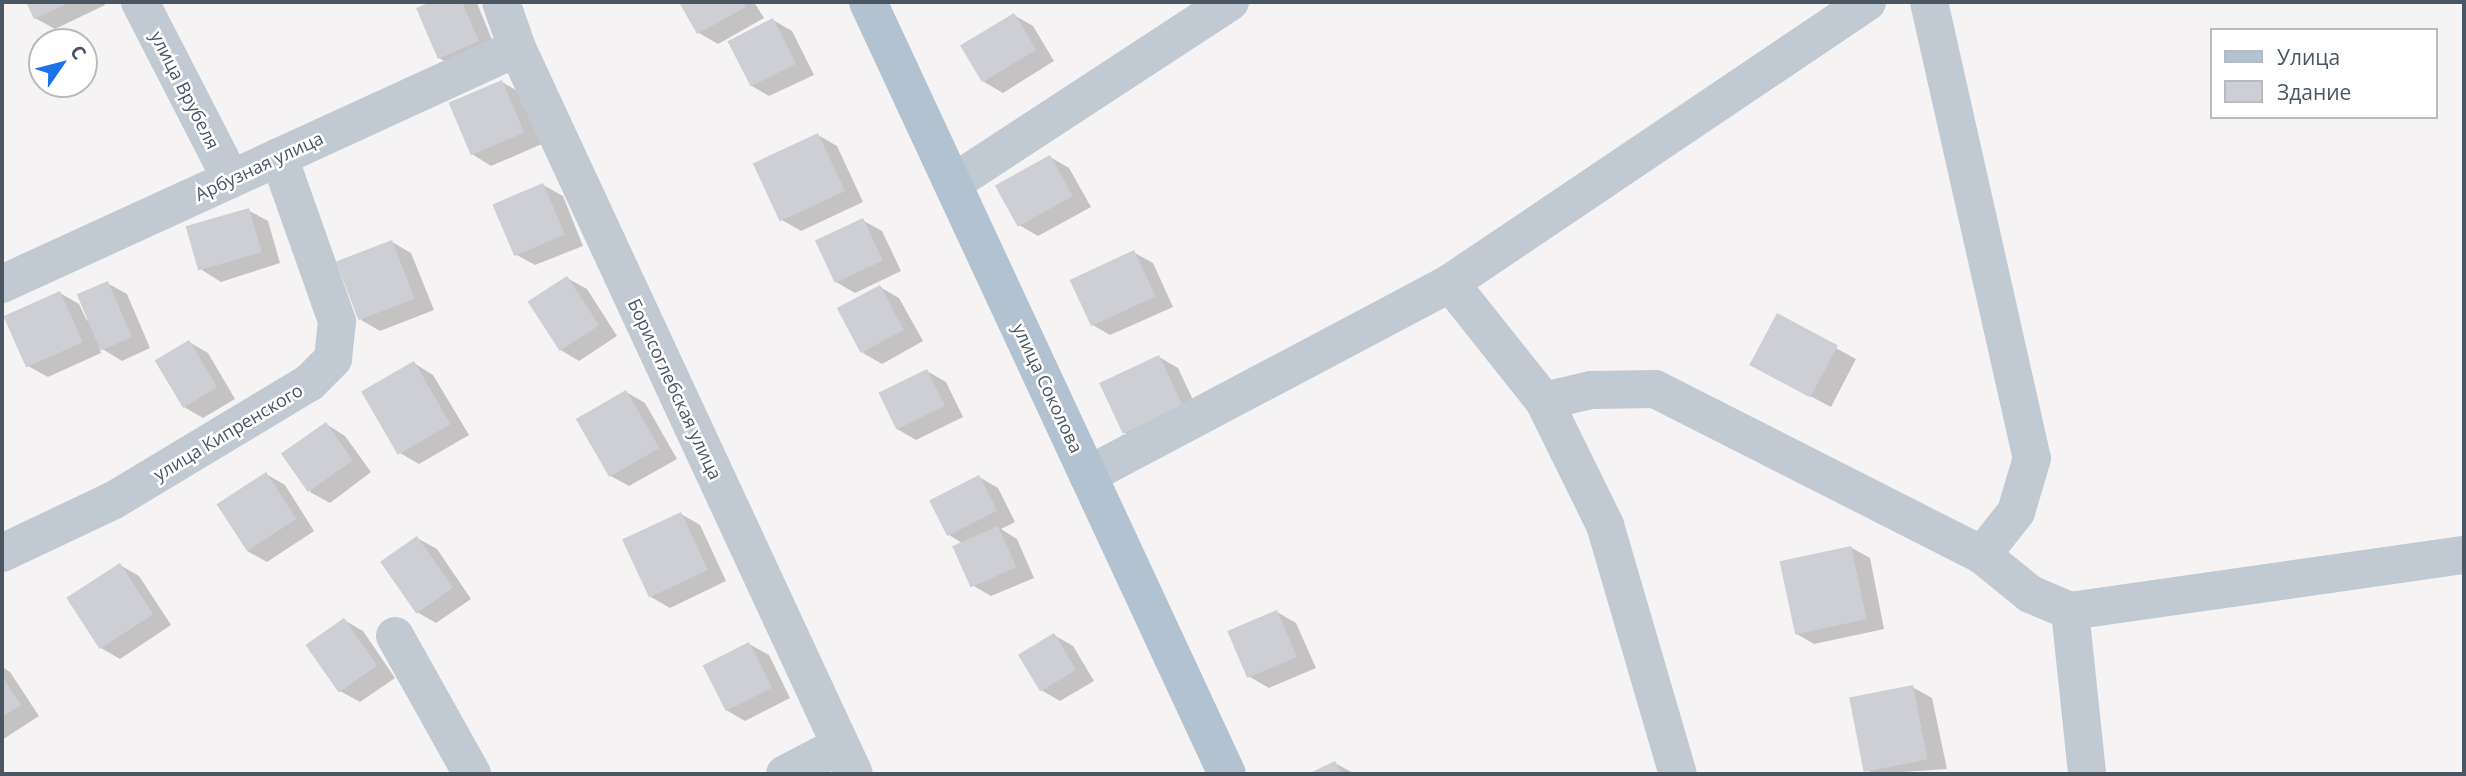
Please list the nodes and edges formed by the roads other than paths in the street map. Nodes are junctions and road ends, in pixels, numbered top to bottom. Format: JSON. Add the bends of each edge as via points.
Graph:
{"nodes":[{"id":1,"x":140,"y":2,"type":"edge"},
{"id":2,"x":501,"y":2,"type":"edge"},
{"id":3,"x":868,"y":2,"type":"edge"},
{"id":4,"x":1230,"y":2,"type":"edge"},
{"id":5,"x":1867,"y":2,"type":"edge"},
{"id":6,"x":1929,"y":2,"type":"edge"},
{"id":7,"x":517,"y":48,"type":"junction"},
{"id":8,"x":279,"y":157,"type":"junction"},
{"id":9,"x":230,"y":179,"type":"junction"},
{"id":10,"x":953,"y":183,"type":"junction"},
{"id":11,"x":2,"y":284,"type":"edge"},
{"id":12,"x":1450,"y":284,"type":"junction"},
{"id":13,"x":1544,"y":401,"type":"junction"},
{"id":14,"x":1088,"y":475,"type":"junction"},
{"id":15,"x":2,"y":553,"type":"edge"},
{"id":16,"x":1982,"y":555,"type":"junction"},
{"id":17,"x":2464,"y":555,"type":"edge"},
{"id":18,"x":2070,"y":611,"type":"junction"},
{"id":19,"x":395,"y":636,"type":"dead end"},
{"id":20,"x":847,"y":760,"type":"edge"},
{"id":21,"x":472,"y":774,"type":"edge"},
{"id":22,"x":785,"y":774,"type":"edge"},
{"id":23,"x":1227,"y":774,"type":"edge"},
{"id":24,"x":1678,"y":774,"type":"edge"},
{"id":25,"x":2087,"y":774,"type":"edge"}],
"edges":[{"from":1,"to":9,"type":"street","name":"улица Врубеля"},
{"from":2,"to":7,"type":"street","name":"Борисоглебская улица"},
{"from":3,"to":10,"type":"main road","name":"улица Соколова"},
{"from":4,"to":10,"type":"street"},
{"from":5,"to":12,"type":"street"},
{"from":6,"to":16,"type":"street","via":[[2032,458],[2016,512]]},
{"from":7,"to":8,"type":"street","name":"Арбузная улица"},
{"from":7,"to":20,"type":"street","name":"Борисоглебская улица"},
{"from":8,"to":9,"type":"street","name":"Арбузная улица"},
{"from":8,"to":15,"type":"street","name":"улица Кипренского","via":[[337,321],[333,359],[309,383],[114,500]]},
{"from":9,"to":11,"type":"street","name":"Арбузная улица"},
{"from":10,"to":14,"type":"main road","name":"улица Соколова"},
{"from":12,"to":13,"type":"street"},
{"from":12,"to":14,"type":"street"},
{"from":13,"to":16,"type":"street","via":[[1591,390],[1655,389]]},
{"from":13,"to":24,"type":"street","via":[[1605,525]]},
{"from":14,"to":23,"type":"main road","name":"улица Соколова"},
{"from":16,"to":18,"type":"street","via":[[2030,594]]},
{"from":17,"to":18,"type":"street"},
{"from":18,"to":25,"type":"street"},
{"from":19,"to":21,"type":"street"},
{"from":20,"to":22,"type":"street"}]}
